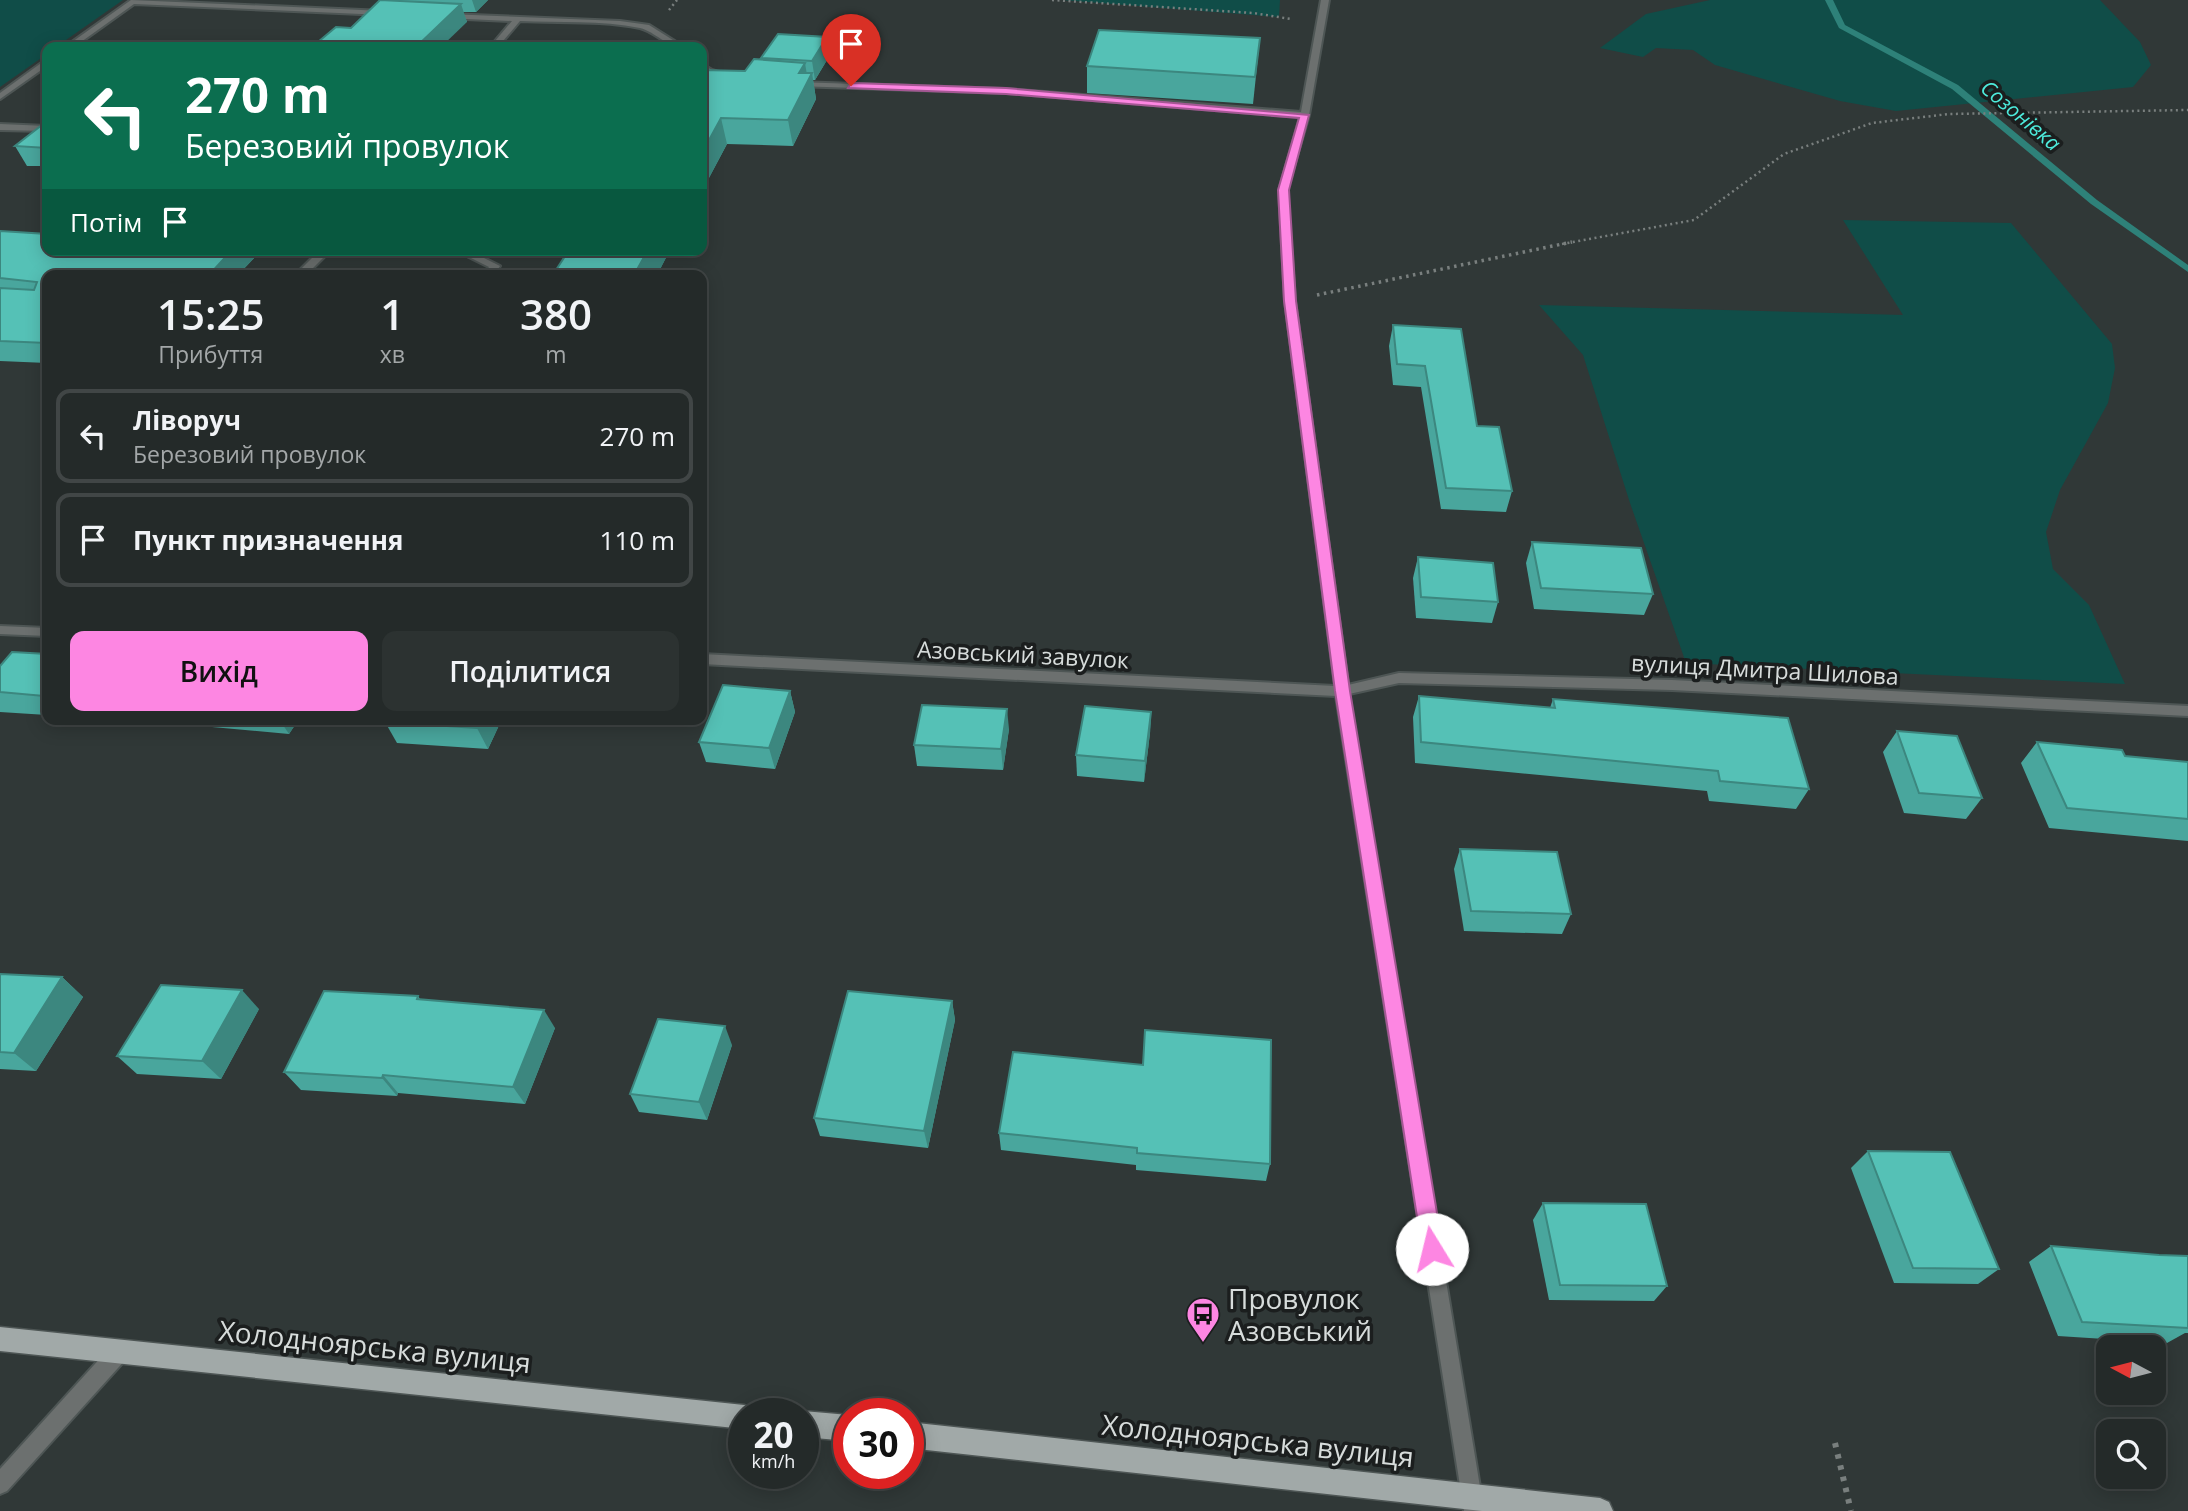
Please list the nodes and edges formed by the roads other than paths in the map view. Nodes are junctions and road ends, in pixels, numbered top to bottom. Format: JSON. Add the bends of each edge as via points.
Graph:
{"nodes":[{"id":1,"x":1325,"y":0,"type":"edge"},
{"id":2,"x":393,"y":13,"type":"edge"},
{"id":3,"x":435,"y":15,"type":"edge"},
{"id":4,"x":519,"y":19,"type":"junction"},
{"id":5,"x":76,"y":42,"type":"edge"},
{"id":6,"x":498,"y":42,"type":"edge"},
{"id":7,"x":672,"y":42,"type":"edge"},
{"id":8,"x":42,"y":67,"type":"edge"},
{"id":9,"x":707,"y":70,"type":"edge"},
{"id":10,"x":735,"y":76,"type":"edge"},
{"id":11,"x":788,"y":84,"type":"edge"},
{"id":12,"x":0,"y":97,"type":"edge"},
{"id":13,"x":1305,"y":115,"type":"junction"},
{"id":14,"x":0,"y":127,"type":"edge"},
{"id":15,"x":42,"y":130,"type":"edge"},
{"id":16,"x":320,"y":256,"type":"edge"},
{"id":17,"x":473,"y":256,"type":"edge"},
{"id":18,"x":305,"y":270,"type":"edge"},
{"id":19,"x":492,"y":270,"type":"edge"},
{"id":20,"x":0,"y":630,"type":"edge"},
{"id":21,"x":42,"y":632,"type":"edge"},
{"id":22,"x":707,"y":659,"type":"edge"},
{"id":23,"x":1342,"y":691,"type":"junction"},
{"id":24,"x":2188,"y":711,"type":"edge"},
{"id":25,"x":0,"y":1339,"type":"edge"},
{"id":26,"x":120,"y":1351,"type":"junction"},
{"id":27,"x":728,"y":1415,"type":"edge"},
{"id":28,"x":924,"y":1437,"type":"edge"},
{"id":29,"x":0,"y":1484,"type":"edge"},
{"id":30,"x":1473,"y":1503,"type":"edge"},
{"id":31,"x":1600,"y":1511,"type":"edge"}],
"edges":[{"from":1,"to":13,"type":"street"},
{"from":2,"to":5,"type":"street","via":[[132,2]]},
{"from":3,"to":4,"type":"street"},
{"from":4,"to":6,"type":"street"},
{"from":4,"to":7,"type":"street","via":[[646,27]]},
{"from":8,"to":12,"type":"street"},
{"from":9,"to":10,"type":"street"},
{"from":11,"to":13,"type":"street","via":[[1006,91]]},
{"from":13,"to":23,"type":"street","via":[[1283,190],[1290,301]]},
{"from":14,"to":15,"type":"street"},
{"from":16,"to":18,"type":"street"},
{"from":17,"to":19,"type":"street","via":[[495,266]]},
{"from":20,"to":21,"type":"street"},
{"from":22,"to":23,"type":"street","name":"Азовський завулок"},
{"from":23,"to":24,"type":"street","name":"вулиця Дмитра Шилова","via":[[1399,678],[1672,685]]},
{"from":23,"to":30,"type":"street"},
{"from":25,"to":26,"type":"main road","name":"Холодноярська вулиця"},
{"from":26,"to":27,"type":"main road","name":"Холодноярська вулиця"},
{"from":26,"to":29,"type":"street"},
{"from":28,"to":30,"type":"main road","name":"Холодноярська вулиця"},
{"from":30,"to":31,"type":"main road","name":"Холодноярська вулиця"}]}
